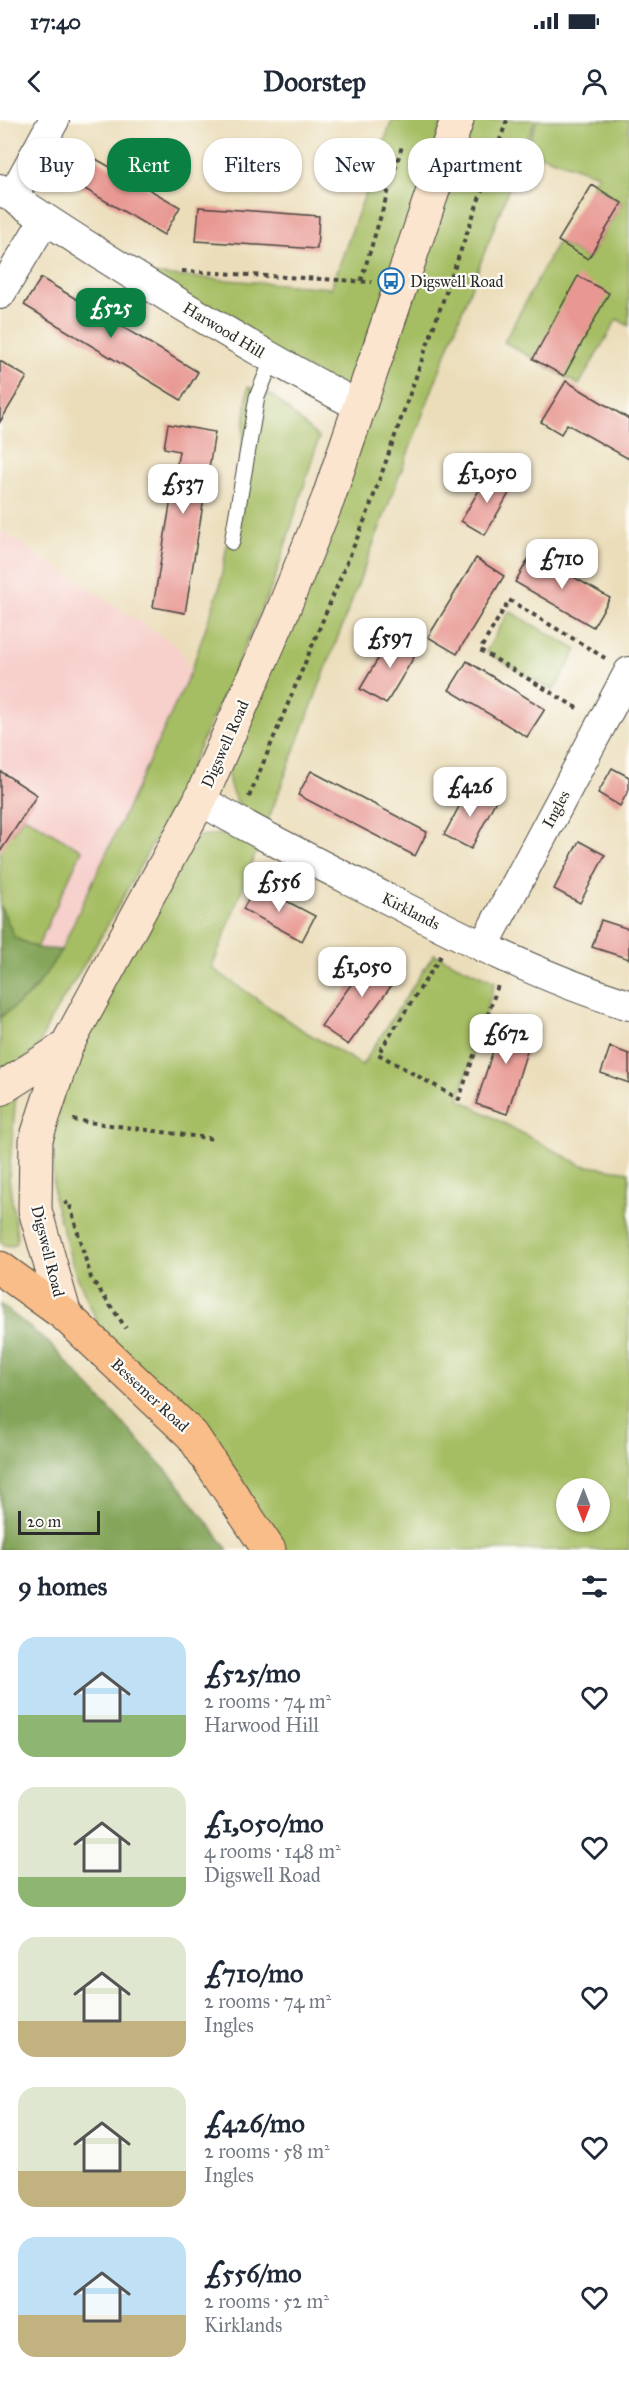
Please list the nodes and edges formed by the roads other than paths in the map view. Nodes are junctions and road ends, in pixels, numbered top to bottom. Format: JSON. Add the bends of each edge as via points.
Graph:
{"nodes":[{"id":1,"x":54,"y":120,"type":"edge"},
{"id":2,"x":458,"y":120,"type":"edge"},
{"id":3,"x":6,"y":193,"type":"edge"},
{"id":4,"x":45,"y":219,"type":"junction"},
{"id":5,"x":0,"y":294,"type":"edge"},
{"id":6,"x":272,"y":360,"type":"junction"},
{"id":7,"x":361,"y":406,"type":"junction"},
{"id":8,"x":232,"y":542,"type":"dead end"},
{"id":9,"x":629,"y":672,"type":"edge"},
{"id":10,"x":200,"y":800,"type":"junction"},
{"id":11,"x":495,"y":953,"type":"junction"},
{"id":12,"x":629,"y":1005,"type":"edge"},
{"id":13,"x":66,"y":1047,"type":"junction"},
{"id":14,"x":0,"y":1089,"type":"edge"},
{"id":15,"x":0,"y":1268,"type":"edge"},
{"id":16,"x":65,"y":1315,"type":"junction"},
{"id":17,"x":269,"y":1550,"type":"edge"}],
"edges":[{"from":1,"to":3,"type":"street"},
{"from":2,"to":7,"type":"street","name":"Digswell Road"},
{"from":3,"to":4,"type":"street","name":"Harwood Hill"},
{"from":4,"to":5,"type":"street"},
{"from":4,"to":6,"type":"street","name":"Harwood Hill"},
{"from":6,"to":7,"type":"street","name":"Harwood Hill"},
{"from":6,"to":8,"type":"lane","via":[[257,397]]},
{"from":7,"to":10,"type":"street","name":"Digswell Road","via":[[279,620]]},
{"from":9,"to":11,"type":"street","name":"Ingles"},
{"from":10,"to":11,"type":"street","name":"Kirklands"},
{"from":10,"to":13,"type":"street","name":"Digswell Road"},
{"from":11,"to":12,"type":"street","name":"Kirklands","via":[[575,988]]},
{"from":13,"to":14,"type":"street","name":"Digswell Road"},
{"from":13,"to":16,"type":"street","name":"Digswell Road","via":[[36,1139],[35,1210]]},
{"from":15,"to":16,"type":"main road","name":"Bessemer Road"},
{"from":16,"to":17,"type":"main road","name":"Bessemer Road","via":[[192,1435]]}]}
